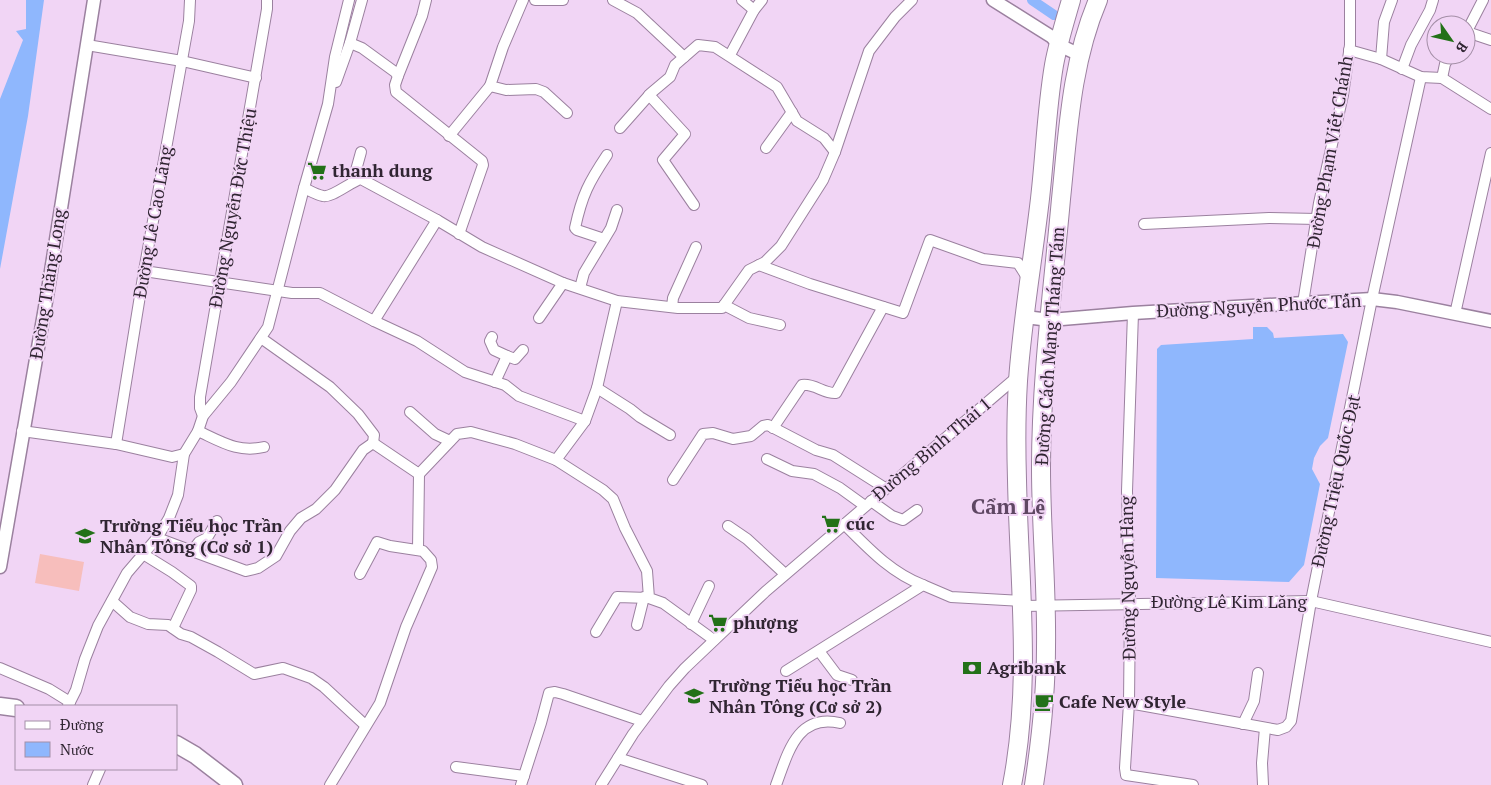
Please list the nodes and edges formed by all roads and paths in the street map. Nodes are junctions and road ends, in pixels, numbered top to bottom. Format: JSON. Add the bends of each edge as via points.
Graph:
{"nodes":[{"id":1,"x":94,"y":0,"type":"edge"},
{"id":2,"x":190,"y":0,"type":"edge"},
{"id":3,"x":267,"y":0,"type":"edge"},
{"id":4,"x":349,"y":0,"type":"edge"},
{"id":5,"x":362,"y":0,"type":"edge"},
{"id":6,"x":426,"y":0,"type":"edge"},
{"id":7,"x":523,"y":0,"type":"edge"},
{"id":8,"x":535,"y":0,"type":"edge"},
{"id":9,"x":563,"y":0,"type":"edge"},
{"id":10,"x":613,"y":0,"type":"edge"},
{"id":11,"x":742,"y":0,"type":"edge"},
{"id":12,"x":762,"y":0,"type":"edge"},
{"id":13,"x":912,"y":0,"type":"edge"},
{"id":14,"x":993,"y":0,"type":"edge"},
{"id":15,"x":1071,"y":0,"type":"edge"},
{"id":16,"x":1098,"y":0,"type":"edge"},
{"id":17,"x":1350,"y":0,"type":"edge"},
{"id":18,"x":1392,"y":0,"type":"edge"},
{"id":19,"x":1433,"y":0,"type":"edge"},
{"id":20,"x":1482,"y":0,"type":"edge"},
{"id":21,"x":754,"y":10,"type":"junction"},
{"id":22,"x":1474,"y":15,"type":"edge"},
{"id":23,"x":1476,"y":35,"type":"edge"},
{"id":24,"x":1491,"y":40,"type":"edge"},
{"id":25,"x":350,"y":43,"type":"junction"},
{"id":26,"x":88,"y":45,"type":"junction"},
{"id":27,"x":1059,"y":46,"type":"junction"},
{"id":28,"x":1349,"y":50,"type":"junction"},
{"id":29,"x":730,"y":55,"type":"junction"},
{"id":30,"x":1080,"y":55,"type":"junction"},
{"id":31,"x":684,"y":57,"type":"junction"},
{"id":32,"x":1381,"y":59,"type":"junction"},
{"id":33,"x":182,"y":61,"type":"junction"},
{"id":34,"x":1445,"y":65,"type":"edge"},
{"id":35,"x":1402,"y":69,"type":"junction"},
{"id":36,"x":398,"y":76,"type":"junction"},
{"id":37,"x":1421,"y":77,"type":"junction"},
{"id":38,"x":256,"y":78,"type":"junction"},
{"id":39,"x":1442,"y":78,"type":"junction"},
{"id":40,"x":490,"y":86,"type":"junction"},
{"id":41,"x":649,"y":95,"type":"junction"},
{"id":42,"x":328,"y":104,"type":"junction"},
{"id":43,"x":1491,"y":109,"type":"edge"},
{"id":44,"x":792,"y":112,"type":"junction"},
{"id":45,"x":567,"y":113,"type":"dead end"},
{"id":46,"x":620,"y":128,"type":"dead end"},
{"id":47,"x":449,"y":136,"type":"junction"},
{"id":48,"x":766,"y":148,"type":"dead end"},
{"id":49,"x":362,"y":152,"type":"dead end"},
{"id":50,"x":835,"y":152,"type":"junction"},
{"id":51,"x":1491,"y":153,"type":"edge"},
{"id":52,"x":607,"y":155,"type":"dead end"},
{"id":53,"x":353,"y":181,"type":"junction"},
{"id":54,"x":304,"y":188,"type":"junction"},
{"id":55,"x":694,"y":206,"type":"dead end"},
{"id":56,"x":617,"y":210,"type":"dead end"},
{"id":57,"x":1317,"y":219,"type":"junction"},
{"id":58,"x":437,"y":220,"type":"junction"},
{"id":59,"x":1144,"y":224,"type":"dead end"},
{"id":60,"x":460,"y":234,"type":"junction"},
{"id":61,"x":604,"y":239,"type":"junction"},
{"id":62,"x":696,"y":247,"type":"dead end"},
{"id":63,"x":758,"y":266,"type":"junction"},
{"id":64,"x":144,"y":271,"type":"junction"},
{"id":65,"x":1029,"y":280,"type":"junction"},
{"id":66,"x":220,"y":283,"type":"junction"},
{"id":67,"x":563,"y":283,"type":"junction"},
{"id":68,"x":580,"y":288,"type":"junction"},
{"id":69,"x":276,"y":291,"type":"junction"},
{"id":70,"x":1372,"y":300,"type":"junction"},
{"id":71,"x":617,"y":301,"type":"junction"},
{"id":72,"x":1304,"y":303,"type":"junction"},
{"id":73,"x":723,"y":306,"type":"junction"},
{"id":74,"x":672,"y":307,"type":"junction"},
{"id":75,"x":883,"y":307,"type":"junction"},
{"id":76,"x":1133,"y":313,"type":"junction"},
{"id":77,"x":1455,"y":314,"type":"junction"},
{"id":78,"x":1025,"y":317,"type":"junction"},
{"id":79,"x":539,"y":318,"type":"dead end"},
{"id":80,"x":1050,"y":320,"type":"junction"},
{"id":81,"x":374,"y":321,"type":"junction"},
{"id":82,"x":1491,"y":321,"type":"edge"},
{"id":83,"x":780,"y":325,"type":"dead end"},
{"id":84,"x":492,"y":337,"type":"dead end"},
{"id":85,"x":261,"y":338,"type":"junction"},
{"id":86,"x":523,"y":350,"type":"dead end"},
{"id":87,"x":506,"y":356,"type":"junction"},
{"id":88,"x":1019,"y":375,"type":"junction"},
{"id":89,"x":495,"y":382,"type":"junction"},
{"id":90,"x":597,"y":388,"type":"junction"},
{"id":91,"x":410,"y":412,"type":"dead end"},
{"id":92,"x":204,"y":416,"type":"junction"},
{"id":93,"x":585,"y":421,"type":"junction"},
{"id":94,"x":773,"y":428,"type":"junction"},
{"id":95,"x":22,"y":431,"type":"junction"},
{"id":96,"x":198,"y":431,"type":"junction"},
{"id":97,"x":670,"y":435,"type":"dead end"},
{"id":98,"x":450,"y":441,"type":"junction"},
{"id":99,"x":373,"y":443,"type":"junction"},
{"id":100,"x":116,"y":444,"type":"junction"},
{"id":101,"x":264,"y":448,"type":"dead end"},
{"id":102,"x":184,"y":454,"type":"junction"},
{"id":103,"x":767,"y":459,"type":"dead end"},
{"id":104,"x":556,"y":460,"type":"junction"},
{"id":105,"x":419,"y":474,"type":"junction"},
{"id":106,"x":673,"y":480,"type":"dead end"},
{"id":107,"x":885,"y":488,"type":"junction"},
{"id":108,"x":868,"y":503,"type":"junction"},
{"id":109,"x":916,"y":510,"type":"dead end"},
{"id":110,"x":217,"y":521,"type":"dead end"},
{"id":111,"x":844,"y":524,"type":"junction"},
{"id":112,"x":728,"y":526,"type":"dead end"},
{"id":113,"x":158,"y":538,"type":"junction"},
{"id":114,"x":418,"y":549,"type":"junction"},
{"id":115,"x":192,"y":551,"type":"junction"},
{"id":116,"x":143,"y":554,"type":"junction"},
{"id":117,"x":0,"y":567,"type":"edge"},
{"id":118,"x":360,"y":574,"type":"dead end"},
{"id":119,"x":785,"y":574,"type":"junction"},
{"id":120,"x":924,"y":585,"type":"junction"},
{"id":121,"x":710,"y":586,"type":"dead end"},
{"id":122,"x":647,"y":598,"type":"junction"},
{"id":123,"x":112,"y":601,"type":"junction"},
{"id":124,"x":1311,"y":601,"type":"junction"},
{"id":125,"x":1023,"y":603,"type":"junction"},
{"id":126,"x":1130,"y":603,"type":"junction"},
{"id":127,"x":1046,"y":606,"type":"junction"},
{"id":128,"x":691,"y":624,"type":"junction"},
{"id":129,"x":637,"y":625,"type":"dead end"},
{"id":130,"x":173,"y":628,"type":"junction"},
{"id":131,"x":596,"y":632,"type":"dead end"},
{"id":132,"x":714,"y":640,"type":"junction"},
{"id":133,"x":1491,"y":640,"type":"edge"},
{"id":134,"x":819,"y":650,"type":"junction"},
{"id":135,"x":0,"y":668,"type":"edge"},
{"id":136,"x":786,"y":671,"type":"dead end"},
{"id":137,"x":1258,"y":673,"type":"dead end"},
{"id":138,"x":852,"y":680,"type":"dead end"},
{"id":139,"x":69,"y":704,"type":"edge"},
{"id":140,"x":1129,"y":704,"type":"junction"},
{"id":141,"x":642,"y":721,"type":"junction"},
{"id":142,"x":840,"y":723,"type":"dead end"},
{"id":143,"x":1243,"y":724,"type":"junction"},
{"id":144,"x":365,"y":725,"type":"junction"},
{"id":145,"x":1265,"y":728,"type":"junction"},
{"id":146,"x":178,"y":745,"type":"edge"},
{"id":147,"x":618,"y":758,"type":"junction"},
{"id":148,"x":456,"y":767,"type":"dead end"},
{"id":149,"x":100,"y":770,"type":"edge"},
{"id":150,"x":523,"y":780,"type":"edge"},
{"id":151,"x":93,"y":785,"type":"edge"},
{"id":152,"x":234,"y":785,"type":"edge"},
{"id":153,"x":330,"y":785,"type":"edge"},
{"id":154,"x":601,"y":785,"type":"edge"},
{"id":155,"x":702,"y":785,"type":"edge"},
{"id":156,"x":776,"y":785,"type":"edge"},
{"id":157,"x":1012,"y":785,"type":"edge"},
{"id":158,"x":1034,"y":785,"type":"edge"},
{"id":159,"x":1192,"y":785,"type":"edge"},
{"id":160,"x":1263,"y":785,"type":"edge"}],
"edges":[{"from":1,"to":26,"type":"street","name":"Đường Thăng Long"},
{"from":2,"to":33,"type":"street","name":"Đường Lê Cao Lãng"},
{"from":3,"to":38,"type":"street","name":"Đường Nguyễn Đức Thiệu"},
{"from":4,"to":42,"type":"street"},
{"from":5,"to":25,"type":"street"},
{"from":6,"to":36,"type":"street"},
{"from":7,"to":40,"type":"street"},
{"from":8,"to":9,"type":"street"},
{"from":10,"to":31,"type":"street","via":[[637,13]]},
{"from":11,"to":21,"type":"street"},
{"from":12,"to":21,"type":"street"},
{"from":13,"to":50,"type":"street","via":[[869,51]]},
{"from":14,"to":27,"type":"street","via":[[1052,37]]},
{"from":15,"to":27,"type":"highway","name":"Đường Cách Mạng Tháng Tám"},
{"from":16,"to":30,"type":"highway","name":"Đường Cách Mạng Tháng Tám"},
{"from":17,"to":28,"type":"street","name":"Đường Phạm Viết Chánh"},
{"from":18,"to":32,"type":"street","via":[[1384,22]]},
{"from":19,"to":35,"type":"street"},
{"from":20,"to":22,"type":"street"},
{"from":21,"to":29,"type":"street"},
{"from":23,"to":24,"type":"street"},
{"from":25,"to":36,"type":"street","via":[[362,48]]},
{"from":25,"to":42,"type":"street"},
{"from":26,"to":33,"type":"street"},
{"from":26,"to":95,"type":"street","name":"Đường Thăng Long"},
{"from":27,"to":30,"type":"street"},
{"from":27,"to":65,"type":"highway","name":"Đường Cách Mạng Tháng Tám","via":[[1051,88]]},
{"from":28,"to":32,"type":"street"},
{"from":28,"to":57,"type":"street","name":"Đường Phạm Viết Chánh"},
{"from":29,"to":31,"type":"street","via":[[715,47],[698,45]]},
{"from":29,"to":44,"type":"street","via":[[777,87]]},
{"from":30,"to":80,"type":"highway","name":"Đường Cách Mạng Tháng Tám","via":[[1070,112]]},
{"from":31,"to":41,"type":"street","via":[[675,65],[670,77]]},
{"from":32,"to":35,"type":"street"},
{"from":33,"to":38,"type":"street"},
{"from":33,"to":64,"type":"street","name":"Đường Lê Cao Lãng"},
{"from":34,"to":39,"type":"street"},
{"from":35,"to":37,"type":"street"},
{"from":36,"to":47,"type":"street","via":[[396,92]]},
{"from":37,"to":39,"type":"street"},
{"from":37,"to":70,"type":"street","name":"Đường Triệu Quốc Đạt"},
{"from":38,"to":66,"type":"street","name":"Đường Nguyễn Đức Thiệu"},
{"from":39,"to":43,"type":"street"},
{"from":40,"to":45,"type":"street","via":[[506,90],[536,89],[544,92]]},
{"from":40,"to":47,"type":"street"},
{"from":41,"to":46,"type":"street"},
{"from":41,"to":55,"type":"street","via":[[685,134],[663,160]]},
{"from":42,"to":54,"type":"street"},
{"from":44,"to":48,"type":"street"},
{"from":44,"to":50,"type":"street","via":[[798,121],[824,138]]},
{"from":47,"to":60,"type":"street","via":[[483,163]]},
{"from":49,"to":53,"type":"street"},
{"from":50,"to":63,"type":"street","via":[[823,180],[781,246]]},
{"from":51,"to":77,"type":"street"},
{"from":52,"to":61,"type":"street","via":[[585,190],[576,228]]},
{"from":53,"to":54,"type":"street","via":[[324,197]]},
{"from":53,"to":58,"type":"street","via":[[361,179]]},
{"from":54,"to":69,"type":"street"},
{"from":56,"to":61,"type":"street"},
{"from":57,"to":59,"type":"street","via":[[1262,218]]},
{"from":57,"to":72,"type":"street","name":"Đường Phạm Viết Chánh"},
{"from":58,"to":60,"type":"street"},
{"from":58,"to":81,"type":"street"},
{"from":60,"to":67,"type":"street"},
{"from":61,"to":68,"type":"street","via":[[584,274]]},
{"from":62,"to":74,"type":"street"},
{"from":63,"to":73,"type":"street","via":[[749,270]]},
{"from":63,"to":75,"type":"street"},
{"from":64,"to":66,"type":"street"},
{"from":64,"to":100,"type":"street","name":"Đường Lê Cao Lãng"},
{"from":65,"to":75,"type":"street","via":[[1018,263],[983,259],[930,240],[903,314]]},
{"from":65,"to":78,"type":"highway","name":"Đường Cách Mạng Tháng Tám"},
{"from":66,"to":69,"type":"street"},
{"from":66,"to":92,"type":"street","name":"Đường Nguyễn Đức Thiệu","via":[[200,397]]},
{"from":67,"to":68,"type":"street"},
{"from":67,"to":79,"type":"street"},
{"from":68,"to":71,"type":"street"},
{"from":69,"to":81,"type":"street","via":[[320,293]]},
{"from":69,"to":85,"type":"street","via":[[272,317]]},
{"from":70,"to":72,"type":"street","name":"Đường Nguyễn Phước Tấn"},
{"from":70,"to":77,"type":"street","name":"Đường Nguyễn Phước Tấn"},
{"from":70,"to":124,"type":"street","name":"Đường Triệu Quốc Đạt"},
{"from":71,"to":74,"type":"street"},
{"from":71,"to":90,"type":"street"},
{"from":72,"to":76,"type":"street","name":"Đường Nguyễn Phước Tấn"},
{"from":73,"to":74,"type":"street"},
{"from":73,"to":83,"type":"street","via":[[749,318]]},
{"from":75,"to":94,"type":"street","via":[[836,393],[802,384]]},
{"from":76,"to":80,"type":"street","name":"Đường Nguyễn Phước Tấn"},
{"from":76,"to":126,"type":"street","name":"Đường Nguyễn Hàng","via":[[1127,491]]},
{"from":77,"to":82,"type":"street","name":"Đường Nguyễn Phước Tấn"},
{"from":78,"to":80,"type":"street","name":"Đường Nguyễn Phước Tấn"},
{"from":78,"to":88,"type":"highway","name":"Đường Cách Mạng Tháng Tám"},
{"from":80,"to":127,"type":"highway","name":"Đường Cách Mạng Tháng Tám","via":[[1041,467]]},
{"from":81,"to":89,"type":"street","via":[[417,341],[465,372]]},
{"from":84,"to":87,"type":"street","via":[[490,341],[494,350]]},
{"from":85,"to":92,"type":"street"},
{"from":85,"to":99,"type":"street","via":[[330,387],[358,414],[374,435]]},
{"from":86,"to":87,"type":"street","via":[[515,359]]},
{"from":87,"to":89,"type":"street"},
{"from":88,"to":107,"type":"street","name":"Đường Bình Thái 1"},
{"from":88,"to":125,"type":"highway","name":"Đường Cách Mạng Tháng Tám","via":[[1017,479]]},
{"from":89,"to":93,"type":"street","via":[[519,396]]},
{"from":90,"to":93,"type":"street"},
{"from":90,"to":97,"type":"street"},
{"from":91,"to":98,"type":"street","via":[[435,434]]},
{"from":92,"to":96,"type":"street"},
{"from":93,"to":104,"type":"street"},
{"from":94,"to":106,"type":"street","via":[[763,426],[751,436],[733,439],[713,432],[705,433]]},
{"from":94,"to":107,"type":"street","via":[[833,456]]},
{"from":95,"to":100,"type":"street"},
{"from":95,"to":117,"type":"street","name":"Đường Thăng Long"},
{"from":96,"to":101,"type":"street","via":[[235,448]]},
{"from":96,"to":102,"type":"street"},
{"from":98,"to":104,"type":"street","via":[[457,434],[472,432]]},
{"from":98,"to":105,"type":"street"},
{"from":99,"to":105,"type":"street"},
{"from":99,"to":115,"type":"street","via":[[363,450],[335,490],[300,518],[276,556],[258,568],[246,571]]},
{"from":100,"to":102,"type":"street","via":[[172,457]]},
{"from":102,"to":113,"type":"street","via":[[178,495]]},
{"from":103,"to":108,"type":"street","via":[[792,471],[814,474]]},
{"from":104,"to":122,"type":"street","via":[[614,499],[647,571]]},
{"from":105,"to":114,"type":"street"},
{"from":107,"to":108,"type":"street","name":"Đường Bình Thái 1"},
{"from":108,"to":109,"type":"street","via":[[903,520]]},
{"from":108,"to":111,"type":"street","name":"Đường Bình Thái 1"},
{"from":110,"to":115,"type":"street","via":[[208,538],[199,542]]},
{"from":111,"to":119,"type":"street","name":"Đường Bình Thái 1"},
{"from":111,"to":120,"type":"street","name":"Đường Lê Kim Lăng","via":[[884,562]]},
{"from":112,"to":119,"type":"street"},
{"from":113,"to":115,"type":"street"},
{"from":113,"to":116,"type":"street"},
{"from":114,"to":118,"type":"street","via":[[377,542]]},
{"from":114,"to":144,"type":"street","via":[[431,560],[432,567],[406,627],[380,703]]},
{"from":116,"to":123,"type":"street","via":[[127,573]]},
{"from":116,"to":130,"type":"street","via":[[191,586]]},
{"from":119,"to":132,"type":"street","name":"Đường Bình Thái 1"},
{"from":120,"to":125,"type":"street","name":"Đường Lê Kim Lăng","via":[[951,597]]},
{"from":120,"to":134,"type":"street"},
{"from":121,"to":128,"type":"street"},
{"from":122,"to":128,"type":"street","via":[[663,603]]},
{"from":122,"to":129,"type":"street"},
{"from":122,"to":131,"type":"street","via":[[617,597]]},
{"from":123,"to":130,"type":"street","via":[[130,616],[148,624]]},
{"from":123,"to":139,"type":"street","via":[[98,626]]},
{"from":124,"to":126,"type":"street","name":"Đường Lê Kim Lăng"},
{"from":124,"to":133,"type":"street","name":"Đường Lê Kim Lăng"},
{"from":124,"to":145,"type":"street","name":"Đường Triệu Quốc Đạt","via":[[1291,721],[1278,730]]},
{"from":125,"to":127,"type":"street","name":"Đường Lê Kim Lăng"},
{"from":125,"to":157,"type":"highway","name":"Đường Cách Mạng Tháng Tám","via":[[1022,710]]},
{"from":126,"to":127,"type":"street","name":"Đường Lê Kim Lăng"},
{"from":126,"to":140,"type":"street","name":"Đường Nguyễn Hàng"},
{"from":127,"to":158,"type":"highway","name":"Đường Cách Mạng Tháng Tám","via":[[1045,680]]},
{"from":128,"to":132,"type":"street"},
{"from":130,"to":144,"type":"street","via":[[254,674],[283,668],[312,678]]},
{"from":132,"to":141,"type":"street","name":"Đường Bình Thái 1","via":[[673,681]]},
{"from":134,"to":136,"type":"street"},
{"from":134,"to":138,"type":"street","via":[[837,675]]},
{"from":135,"to":139,"type":"street","via":[[49,689]]},
{"from":137,"to":143,"type":"street","via":[[1254,701]]},
{"from":140,"to":143,"type":"street","name":"Đường Triệu Quốc Đạt"},
{"from":140,"to":159,"type":"street","name":"Đường Nguyễn Hàng","via":[[1126,775]]},
{"from":141,"to":147,"type":"street","name":"Đường Bình Thái 1"},
{"from":141,"to":150,"type":"street","via":[[563,694],[549,693]]},
{"from":142,"to":156,"type":"street","via":[[820,722],[801,730]]},
{"from":143,"to":145,"type":"street","name":"Đường Triệu Quốc Đạt"},
{"from":144,"to":153,"type":"street"},
{"from":145,"to":160,"type":"street"},
{"from":146,"to":152,"type":"main road"},
{"from":147,"to":154,"type":"street","name":"Đường Bình Thái 1"},
{"from":147,"to":155,"type":"street"},
{"from":148,"to":150,"type":"street"},
{"from":149,"to":151,"type":"street"}]}
